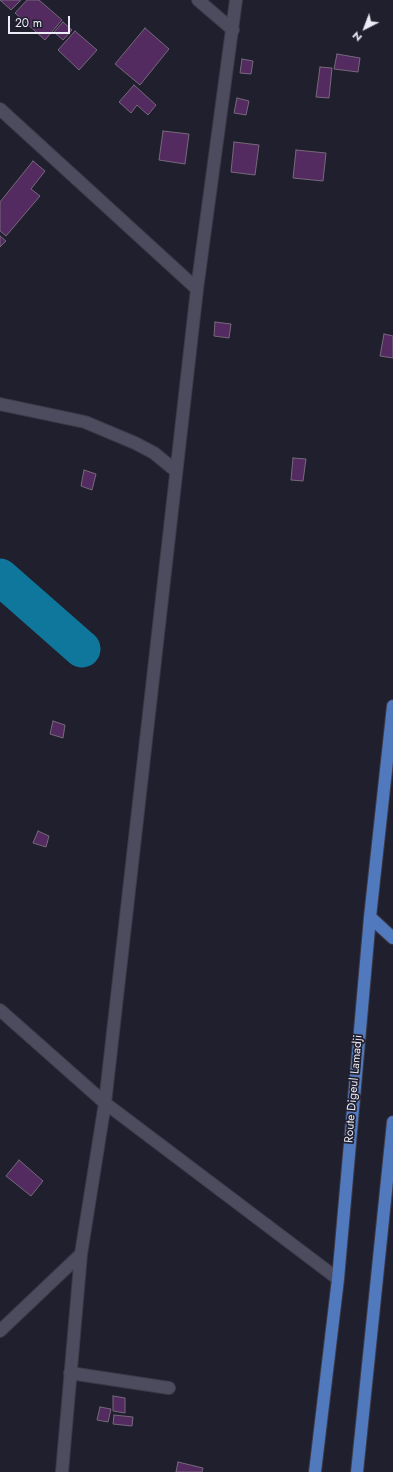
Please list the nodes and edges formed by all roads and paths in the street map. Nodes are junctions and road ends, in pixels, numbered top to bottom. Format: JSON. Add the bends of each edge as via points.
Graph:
{"nodes":[{"id":1,"x":198,"y":0,"type":"edge"},
{"id":2,"x":236,"y":0,"type":"edge"},
{"id":3,"x":233,"y":30,"type":"junction"},
{"id":4,"x":0,"y":109,"type":"edge"},
{"id":5,"x":197,"y":289,"type":"junction"},
{"id":6,"x":0,"y":404,"type":"edge"},
{"id":7,"x":176,"y":471,"type":"junction"},
{"id":8,"x":393,"y":707,"type":"edge"},
{"id":9,"x":370,"y":917,"type":"junction"},
{"id":10,"x":393,"y":938,"type":"edge"},
{"id":11,"x":0,"y":1010,"type":"edge"},
{"id":12,"x":105,"y":1103,"type":"junction"},
{"id":13,"x":393,"y":1122,"type":"edge"},
{"id":14,"x":81,"y":1254,"type":"junction"},
{"id":15,"x":338,"y":1279,"type":"junction"},
{"id":16,"x":0,"y":1331,"type":"edge"},
{"id":17,"x":70,"y":1373,"type":"junction"},
{"id":18,"x":169,"y":1388,"type":"dead end"},
{"id":19,"x":62,"y":1472,"type":"edge"},
{"id":20,"x":315,"y":1472,"type":"edge"},
{"id":21,"x":357,"y":1472,"type":"edge"}],
"edges":[{"from":1,"to":3,"type":"street"},
{"from":2,"to":3,"type":"street"},
{"from":3,"to":5,"type":"street"},
{"from":4,"to":5,"type":"street"},
{"from":5,"to":7,"type":"street"},
{"from":6,"to":7,"type":"street","via":[[85,422],[154,453]]},
{"from":7,"to":12,"type":"street"},
{"from":8,"to":9,"type":"main road","name":"Route Digeul Lamadji"},
{"from":9,"to":10,"type":"main road"},
{"from":9,"to":15,"type":"main road","name":"Route Digeul Lamadji"},
{"from":11,"to":12,"type":"street"},
{"from":12,"to":14,"type":"street"},
{"from":12,"to":15,"type":"street"},
{"from":13,"to":21,"type":"main road"},
{"from":14,"to":16,"type":"street"},
{"from":14,"to":17,"type":"street"},
{"from":15,"to":20,"type":"main road","name":"Route Digeul Lamadji"},
{"from":17,"to":18,"type":"street"},
{"from":17,"to":19,"type":"street"}]}
